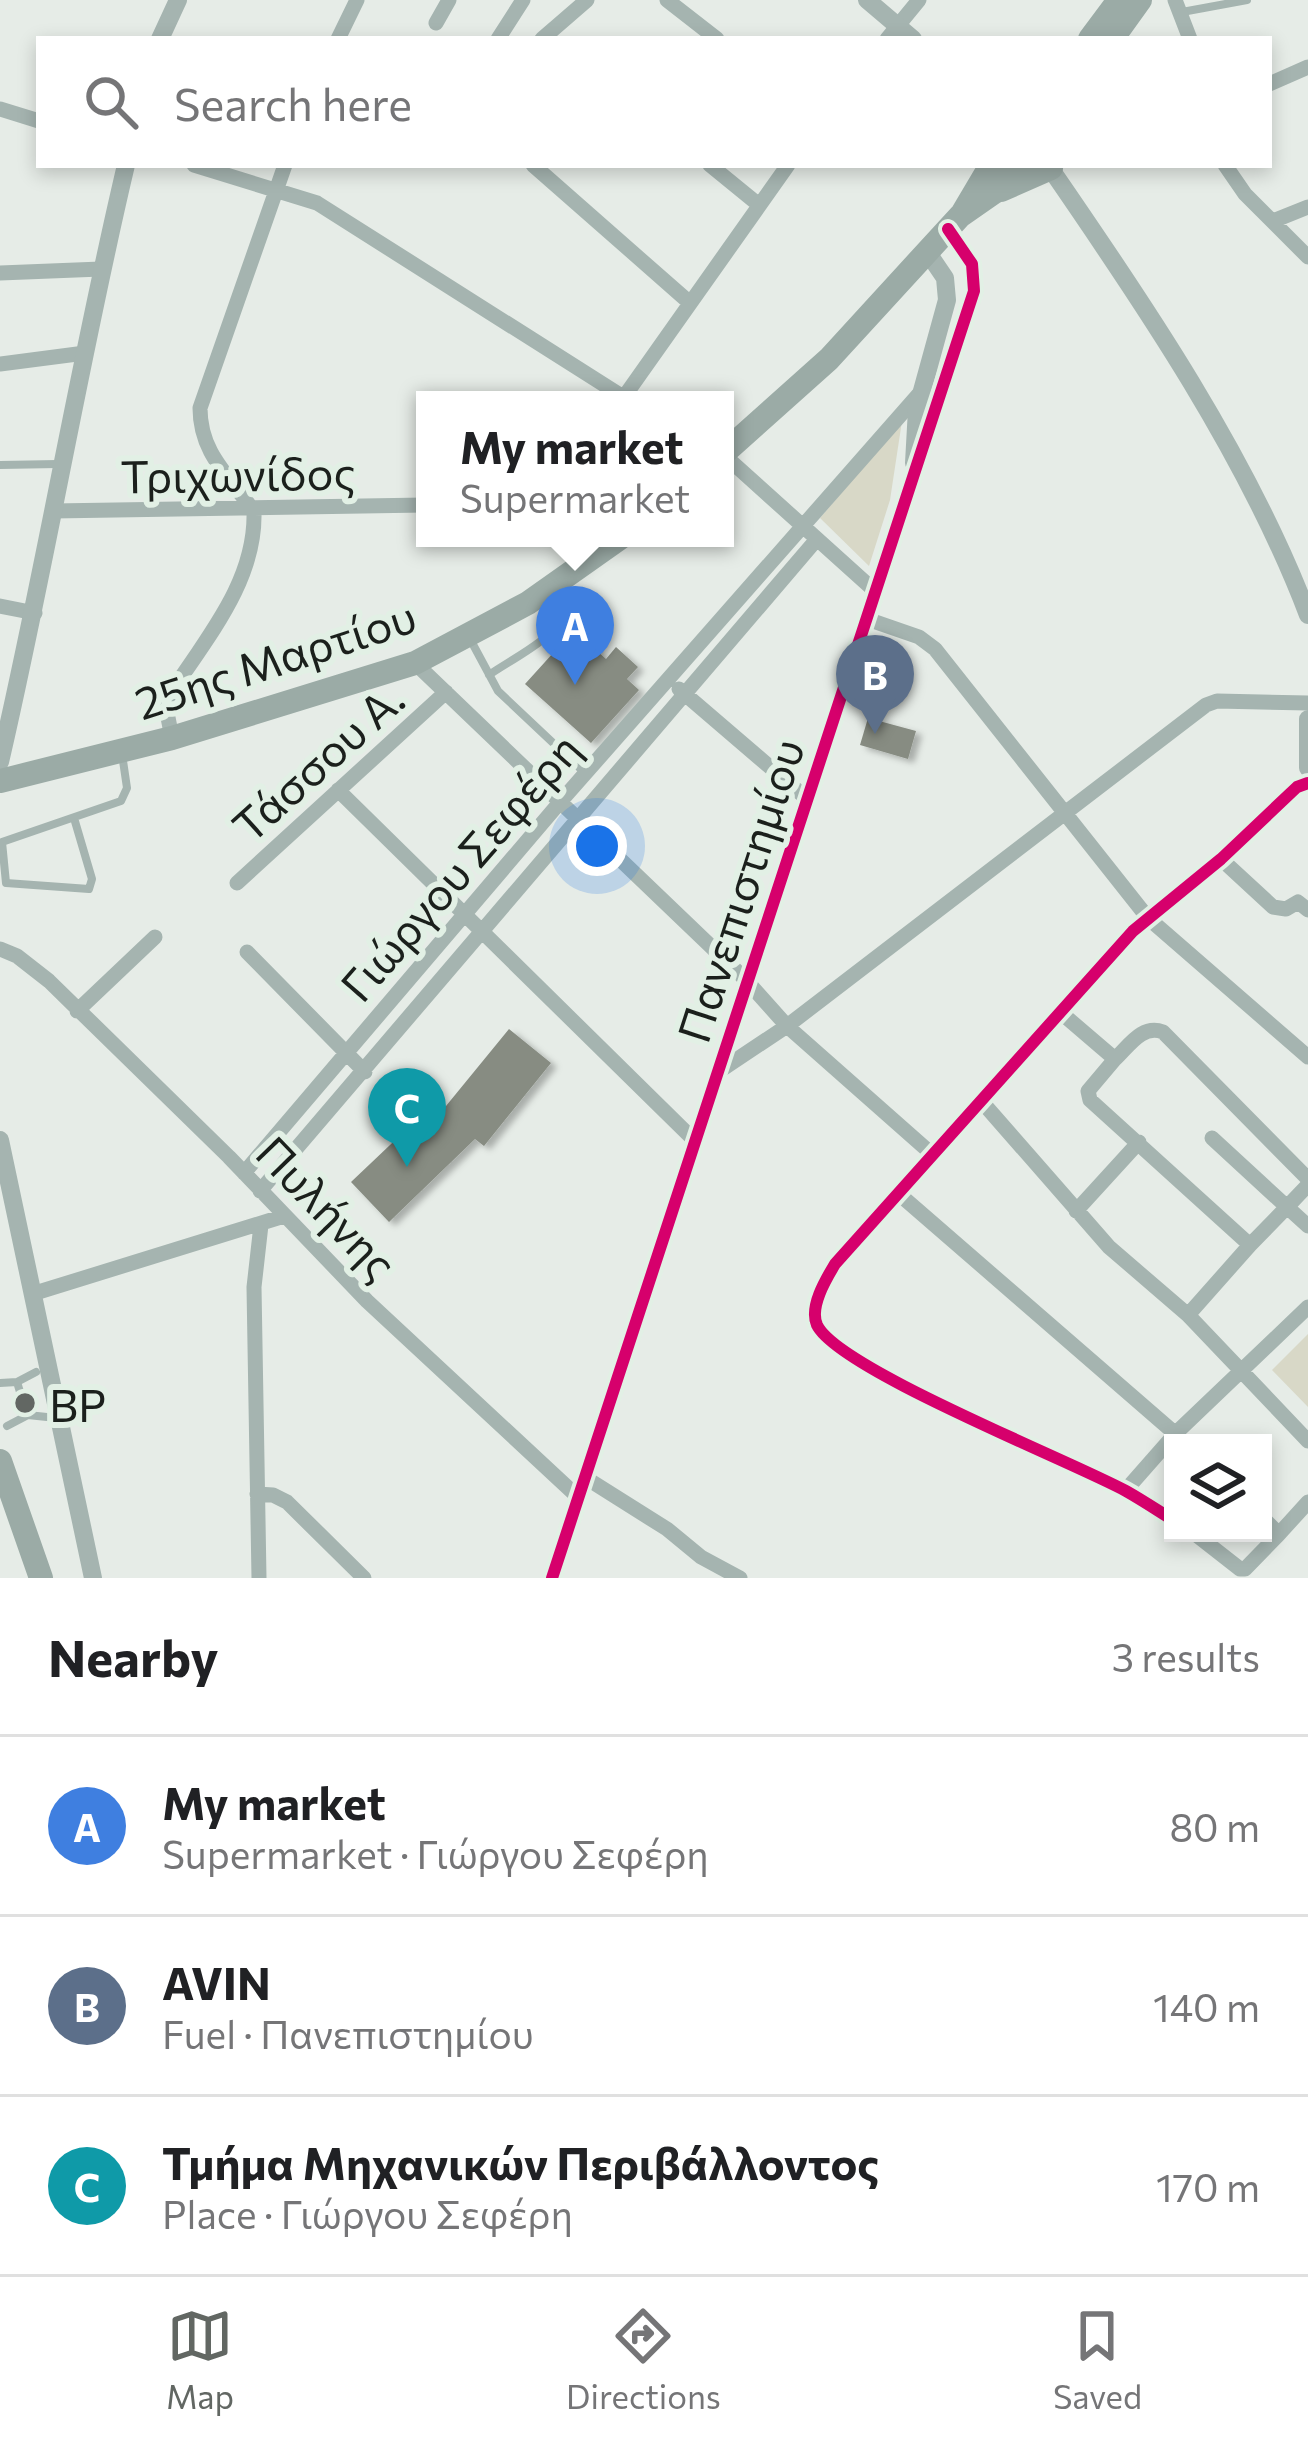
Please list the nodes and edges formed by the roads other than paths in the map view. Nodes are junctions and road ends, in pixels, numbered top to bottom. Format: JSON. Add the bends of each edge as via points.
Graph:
{"nodes":[{"id":1,"x":178,"y":0,"type":"edge"},
{"id":2,"x":357,"y":0,"type":"edge"},
{"id":3,"x":449,"y":0,"type":"edge"},
{"id":4,"x":523,"y":0,"type":"edge"},
{"id":5,"x":587,"y":0,"type":"edge"},
{"id":6,"x":667,"y":0,"type":"edge"},
{"id":7,"x":867,"y":0,"type":"edge"},
{"id":8,"x":920,"y":0,"type":"edge"},
{"id":9,"x":1119,"y":0,"type":"edge"},
{"id":10,"x":1140,"y":0,"type":"edge"},
{"id":11,"x":1246,"y":0,"type":"edge"},
{"id":12,"x":1211,"y":3,"type":"edge"},
{"id":13,"x":1179,"y":6,"type":"edge"},
{"id":14,"x":436,"y":23,"type":"dead end"},
{"id":15,"x":899,"y":35,"type":"edge"},
{"id":16,"x":161,"y":36,"type":"edge"},
{"id":17,"x":343,"y":36,"type":"edge"},
{"id":18,"x":500,"y":36,"type":"edge"},
{"id":19,"x":551,"y":36,"type":"edge"},
{"id":20,"x":713,"y":36,"type":"edge"},
{"id":21,"x":1092,"y":36,"type":"edge"},
{"id":22,"x":1114,"y":36,"type":"edge"},
{"id":23,"x":1189,"y":36,"type":"edge"},
{"id":24,"x":1308,"y":67,"type":"edge"},
{"id":25,"x":1272,"y":83,"type":"edge"},
{"id":26,"x":0,"y":110,"type":"edge"},
{"id":27,"x":36,"y":120,"type":"edge"},
{"id":28,"x":125,"y":168,"type":"edge"},
{"id":29,"x":204,"y":168,"type":"edge"},
{"id":30,"x":284,"y":168,"type":"edge"},
{"id":31,"x":535,"y":168,"type":"edge"},
{"id":32,"x":714,"y":168,"type":"edge"},
{"id":33,"x":786,"y":168,"type":"edge"},
{"id":34,"x":989,"y":168,"type":"edge"},
{"id":35,"x":1016,"y":168,"type":"edge"},
{"id":36,"x":1048,"y":168,"type":"edge"},
{"id":37,"x":1051,"y":168,"type":"edge"},
{"id":38,"x":1227,"y":168,"type":"edge"},
{"id":39,"x":277,"y":189,"type":"junction"},
{"id":40,"x":993,"y":193,"type":"junction"},
{"id":41,"x":759,"y":206,"type":"junction"},
{"id":42,"x":1308,"y":207,"type":"edge"},
{"id":43,"x":1273,"y":221,"type":"junction"},
{"id":44,"x":954,"y":223,"type":"junction"},
{"id":45,"x":928,"y":253,"type":"junction"},
{"id":46,"x":1308,"y":257,"type":"edge"},
{"id":47,"x":101,"y":269,"type":"junction"},
{"id":48,"x":0,"y":273,"type":"edge"},
{"id":49,"x":690,"y":303,"type":"junction"},
{"id":50,"x":85,"y":353,"type":"junction"},
{"id":51,"x":0,"y":364,"type":"edge"},
{"id":52,"x":613,"y":391,"type":"edge"},
{"id":53,"x":631,"y":391,"type":"edge"},
{"id":54,"x":921,"y":392,"type":"junction"},
{"id":55,"x":734,"y":446,"type":"edge"},
{"id":56,"x":734,"y":462,"type":"edge"},
{"id":57,"x":63,"y":464,"type":"junction"},
{"id":58,"x":0,"y":465,"type":"edge"},
{"id":59,"x":914,"y":468,"type":"junction"},
{"id":60,"x":416,"y":505,"type":"edge"},
{"id":61,"x":252,"y":507,"type":"junction"},
{"id":62,"x":52,"y":512,"type":"junction"},
{"id":63,"x":803,"y":526,"type":"junction"},
{"id":64,"x":818,"y":539,"type":"junction"},
{"id":65,"x":608,"y":547,"type":"edge"},
{"id":66,"x":554,"y":587,"type":"junction"},
{"id":67,"x":876,"y":592,"type":"junction"},
{"id":68,"x":0,"y":606,"type":"edge"},
{"id":69,"x":35,"y":613,"type":"junction"},
{"id":70,"x":1308,"y":615,"type":"edge"},
{"id":71,"x":867,"y":620,"type":"junction"},
{"id":72,"x":468,"y":636,"type":"junction"},
{"id":73,"x":415,"y":663,"type":"junction"},
{"id":74,"x":489,"y":675,"type":"junction"},
{"id":75,"x":667,"y":679,"type":"junction"},
{"id":76,"x":446,"y":692,"type":"junction"},
{"id":77,"x":684,"y":693,"type":"junction"},
{"id":78,"x":1308,"y":703,"type":"edge"},
{"id":79,"x":1308,"y":719,"type":"edge"},
{"id":80,"x":172,"y":739,"type":"junction"},
{"id":81,"x":1307,"y":744,"type":"edge"},
{"id":82,"x":122,"y":752,"type":"junction"},
{"id":83,"x":0,"y":762,"type":"edge"},
{"id":84,"x":1308,"y":768,"type":"edge"},
{"id":85,"x":585,"y":773,"type":"junction"},
{"id":86,"x":0,"y":781,"type":"edge"},
{"id":87,"x":1308,"y":783,"type":"edge"},
{"id":88,"x":338,"y":790,"type":"junction"},
{"id":89,"x":806,"y":798,"type":"junction"},
{"id":90,"x":561,"y":801,"type":"junction"},
{"id":91,"x":1066,"y":812,"type":"junction"},
{"id":92,"x":578,"y":817,"type":"junction"},
{"id":93,"x":74,"y":818,"type":"junction"},
{"id":94,"x":1221,"y":859,"type":"junction"},
{"id":95,"x":237,"y":883,"type":"dead end"},
{"id":96,"x":1308,"y":910,"type":"edge"},
{"id":97,"x":464,"y":918,"type":"junction"},
{"id":98,"x":1148,"y":918,"type":"junction"},
{"id":99,"x":482,"y":936,"type":"junction"},
{"id":100,"x":155,"y":938,"type":"dead end"},
{"id":101,"x":0,"y":949,"type":"edge"},
{"id":102,"x":247,"y":952,"type":"dead end"},
{"id":103,"x":0,"y":962,"type":"edge"},
{"id":104,"x":27,"y":965,"type":"junction"},
{"id":105,"x":746,"y":979,"type":"junction"},
{"id":106,"x":76,"y":1010,"type":"junction"},
{"id":107,"x":1059,"y":1011,"type":"junction"},
{"id":108,"x":787,"y":1026,"type":"junction"},
{"id":109,"x":346,"y":1054,"type":"junction"},
{"id":110,"x":1308,"y":1057,"type":"edge"},
{"id":111,"x":1115,"y":1059,"type":"junction"},
{"id":112,"x":364,"y":1072,"type":"junction"},
{"id":113,"x":718,"y":1072,"type":"junction"},
{"id":114,"x":982,"y":1103,"type":"junction"},
{"id":115,"x":1212,"y":1138,"type":"dead end"},
{"id":116,"x":694,"y":1139,"type":"junction"},
{"id":117,"x":0,"y":1140,"type":"edge"},
{"id":118,"x":1138,"y":1142,"type":"junction"},
{"id":119,"x":933,"y":1155,"type":"junction"},
{"id":120,"x":244,"y":1173,"type":"junction"},
{"id":121,"x":1308,"y":1182,"type":"edge"},
{"id":122,"x":260,"y":1191,"type":"junction"},
{"id":123,"x":899,"y":1194,"type":"junction"},
{"id":124,"x":1287,"y":1207,"type":"junction"},
{"id":125,"x":1076,"y":1211,"type":"junction"},
{"id":126,"x":284,"y":1216,"type":"junction"},
{"id":127,"x":261,"y":1226,"type":"junction"},
{"id":128,"x":1308,"y":1226,"type":"edge"},
{"id":129,"x":1250,"y":1245,"type":"junction"},
{"id":130,"x":32,"y":1294,"type":"junction"},
{"id":131,"x":1308,"y":1306,"type":"edge"},
{"id":132,"x":1188,"y":1316,"type":"junction"},
{"id":133,"x":36,"y":1372,"type":"dead end"},
{"id":134,"x":1240,"y":1372,"type":"junction"},
{"id":135,"x":16,"y":1382,"type":"junction"},
{"id":136,"x":0,"y":1383,"type":"edge"},
{"id":137,"x":28,"y":1415,"type":"junction"},
{"id":138,"x":58,"y":1418,"type":"junction"},
{"id":139,"x":7,"y":1426,"type":"dead end"},
{"id":140,"x":1176,"y":1434,"type":"edge"},
{"id":141,"x":1185,"y":1434,"type":"edge"},
{"id":142,"x":1308,"y":1441,"type":"edge"},
{"id":143,"x":1164,"y":1454,"type":"edge"},
{"id":144,"x":0,"y":1461,"type":"edge"},
{"id":145,"x":586,"y":1478,"type":"junction"},
{"id":146,"x":5,"y":1489,"type":"edge"},
{"id":147,"x":1125,"y":1491,"type":"junction"},
{"id":148,"x":257,"y":1494,"type":"junction"},
{"id":149,"x":579,"y":1498,"type":"junction"},
{"id":150,"x":1308,"y":1502,"type":"edge"},
{"id":151,"x":1164,"y":1515,"type":"edge"},
{"id":152,"x":1272,"y":1526,"type":"edge"},
{"id":153,"x":1280,"y":1534,"type":"junction"},
{"id":154,"x":1206,"y":1542,"type":"edge"},
{"id":155,"x":41,"y":1578,"type":"edge"},
{"id":156,"x":93,"y":1578,"type":"edge"},
{"id":157,"x":259,"y":1578,"type":"edge"},
{"id":158,"x":364,"y":1578,"type":"edge"},
{"id":159,"x":552,"y":1578,"type":"edge"},
{"id":160,"x":740,"y":1578,"type":"edge"}],
"edges":[{"from":1,"to":16,"type":"street"},
{"from":2,"to":17,"type":"street"},
{"from":3,"to":14,"type":"street"},
{"from":4,"to":18,"type":"street"},
{"from":5,"to":19,"type":"street"},
{"from":6,"to":20,"type":"street"},
{"from":7,"to":15,"type":"street"},
{"from":8,"to":15,"type":"street"},
{"from":9,"to":21,"type":"main road"},
{"from":10,"to":22,"type":"main road"},
{"from":11,"to":12,"type":"lane"},
{"from":12,"to":13,"type":"lane"},
{"from":13,"to":23,"type":"street"},
{"from":24,"to":25,"type":"street"},
{"from":26,"to":27,"type":"street"},
{"from":28,"to":47,"type":"street"},
{"from":29,"to":39,"type":"street"},
{"from":30,"to":39,"type":"street"},
{"from":31,"to":49,"type":"street"},
{"from":32,"to":41,"type":"street"},
{"from":33,"to":41,"type":"street"},
{"from":34,"to":44,"type":"main road"},
{"from":35,"to":40,"type":"main road"},
{"from":36,"to":40,"type":"main road"},
{"from":37,"to":70,"type":"street","via":[[1254,492]]},
{"from":38,"to":43,"type":"street"},
{"from":39,"to":52,"type":"street","via":[[329,209]]},
{"from":39,"to":61,"type":"street","via":[[200,408],[210,455]]},
{"from":40,"to":44,"type":"main road"},
{"from":41,"to":49,"type":"street"},
{"from":42,"to":43,"type":"street"},
{"from":43,"to":46,"type":"street"},
{"from":44,"to":45,"type":"main road"},
{"from":44,"to":59,"type":"street","name":"Πανεπιστημίου","via":[[974,291]]},
{"from":45,"to":54,"type":"street","name":"Πανεπιστημίου","via":[[942,269],[947,300]]},
{"from":45,"to":55,"type":"main road"},
{"from":47,"to":48,"type":"street"},
{"from":47,"to":50,"type":"street"},
{"from":49,"to":53,"type":"street"},
{"from":50,"to":51,"type":"street"},
{"from":50,"to":57,"type":"street"},
{"from":54,"to":59,"type":"street","name":"Πανεπιστημίου"},
{"from":54,"to":63,"type":"street","name":"Γιώργου Σεφέρη"},
{"from":56,"to":63,"type":"street"},
{"from":57,"to":58,"type":"lane"},
{"from":57,"to":62,"type":"street"},
{"from":59,"to":67,"type":"street","name":"Πανεπιστημίου"},
{"from":60,"to":61,"type":"street","name":"Τριχωνίδος"},
{"from":61,"to":62,"type":"street","name":"Τριχωνίδος"},
{"from":61,"to":80,"type":"street","via":[[252,537],[233,595],[165,702]]},
{"from":62,"to":69,"type":"street"},
{"from":63,"to":64,"type":"street"},
{"from":63,"to":75,"type":"street","name":"Γιώργου Σεφέρη"},
{"from":64,"to":67,"type":"street"},
{"from":64,"to":77,"type":"street","name":"Γιώργου Σεφέρη"},
{"from":65,"to":66,"type":"main road","name":"25ης Μαρτίου"},
{"from":66,"to":72,"type":"main road","name":"25ης Μαρτίου"},
{"from":66,"to":74,"type":"lane","via":[[559,623]]},
{"from":67,"to":71,"type":"street","name":"Πανεπιστημίου"},
{"from":68,"to":69,"type":"street"},
{"from":69,"to":83,"type":"street"},
{"from":71,"to":89,"type":"street","name":"Πανεπιστημίου"},
{"from":71,"to":91,"type":"street","via":[[935,649]]},
{"from":72,"to":73,"type":"main road","name":"25ης Μαρτίου"},
{"from":72,"to":74,"type":"lane"},
{"from":73,"to":76,"type":"street"},
{"from":73,"to":80,"type":"main road","name":"25ης Μαρτίου"},
{"from":74,"to":85,"type":"lane"},
{"from":75,"to":77,"type":"street"},
{"from":75,"to":85,"type":"street","name":"Γιώργου Σεφέρη"},
{"from":76,"to":88,"type":"street","name":"Τάσσου Α."},
{"from":76,"to":90,"type":"street"},
{"from":77,"to":89,"type":"street"},
{"from":77,"to":92,"type":"street","name":"Γιώργου Σεφέρη"},
{"from":78,"to":91,"type":"street","via":[[1206,705]]},
{"from":79,"to":81,"type":"street"},
{"from":80,"to":82,"type":"main road","name":"25ης Μαρτίου"},
{"from":81,"to":84,"type":"street"},
{"from":82,"to":86,"type":"main road","name":"25ης Μαρτίου"},
{"from":82,"to":93,"type":"lane","via":[[121,801]]},
{"from":85,"to":90,"type":"street","name":"Γιώργου Σεφέρη"},
{"from":87,"to":94,"type":"street"},
{"from":88,"to":95,"type":"street","name":"Τάσσου Α."},
{"from":88,"to":97,"type":"street"},
{"from":89,"to":105,"type":"street","name":"Πανεπιστημίου"},
{"from":90,"to":92,"type":"street"},
{"from":90,"to":97,"type":"street","name":"Γιώργου Σεφέρη"},
{"from":91,"to":98,"type":"street"},
{"from":91,"to":108,"type":"street"},
{"from":92,"to":99,"type":"street","name":"Γιώργου Σεφέρη"},
{"from":92,"to":105,"type":"street"},
{"from":93,"to":93,"type":"lane","via":[[89,889],[5,883],[2,842]]},
{"from":94,"to":96,"type":"street","via":[[1273,907],[1295,901]]},
{"from":94,"to":98,"type":"street"},
{"from":97,"to":99,"type":"street"},
{"from":97,"to":109,"type":"street","name":"Γιώργου Σεφέρη"},
{"from":98,"to":107,"type":"street"},
{"from":98,"to":110,"type":"street"},
{"from":99,"to":112,"type":"street","name":"Γιώργου Σεφέρη"},
{"from":99,"to":116,"type":"street"},
{"from":100,"to":106,"type":"street"},
{"from":101,"to":104,"type":"street","name":"Πυλήνης"},
{"from":102,"to":109,"type":"street"},
{"from":103,"to":104,"type":"street"},
{"from":104,"to":106,"type":"street","name":"Πυλήνης"},
{"from":105,"to":108,"type":"street"},
{"from":105,"to":113,"type":"street","name":"Πανεπιστημίου"},
{"from":106,"to":120,"type":"street","name":"Πυλήνης"},
{"from":107,"to":111,"type":"street"},
{"from":107,"to":114,"type":"street"},
{"from":108,"to":113,"type":"street"},
{"from":108,"to":119,"type":"street"},
{"from":109,"to":112,"type":"street"},
{"from":109,"to":120,"type":"street","name":"Γιώργου Σεφέρη"},
{"from":111,"to":118,"type":"street","via":[[1088,1097]]},
{"from":111,"to":121,"type":"street","via":[[1144,1032],[1162,1032]]},
{"from":112,"to":122,"type":"street","name":"Γιώργου Σεφέρη"},
{"from":113,"to":116,"type":"street","name":"Πανεπιστημίου"},
{"from":114,"to":119,"type":"street"},
{"from":114,"to":125,"type":"street"},
{"from":115,"to":124,"type":"street"},
{"from":116,"to":145,"type":"street","name":"Πανεπιστημίου"},
{"from":117,"to":130,"type":"street"},
{"from":118,"to":125,"type":"street"},
{"from":118,"to":129,"type":"street"},
{"from":119,"to":123,"type":"street"},
{"from":120,"to":122,"type":"street","name":"Πυλήνης"},
{"from":121,"to":124,"type":"street"},
{"from":122,"to":126,"type":"street","name":"Πυλήνης"},
{"from":123,"to":140,"type":"street"},
{"from":123,"to":147,"type":"street","via":[[827,1277],[818,1327],[897,1383]]},
{"from":124,"to":128,"type":"street"},
{"from":124,"to":129,"type":"street"},
{"from":125,"to":132,"type":"street"},
{"from":126,"to":127,"type":"street"},
{"from":126,"to":149,"type":"street","name":"Πυλήνης"},
{"from":127,"to":130,"type":"street"},
{"from":127,"to":148,"type":"street","via":[[254,1287]]},
{"from":129,"to":132,"type":"street"},
{"from":130,"to":138,"type":"street"},
{"from":131,"to":134,"type":"street"},
{"from":132,"to":134,"type":"street"},
{"from":133,"to":135,"type":"lane"},
{"from":134,"to":141,"type":"street"},
{"from":134,"to":142,"type":"street"},
{"from":135,"to":136,"type":"lane"},
{"from":135,"to":137,"type":"lane"},
{"from":137,"to":138,"type":"lane"},
{"from":137,"to":139,"type":"lane"},
{"from":138,"to":156,"type":"street"},
{"from":143,"to":147,"type":"street"},
{"from":144,"to":146,"type":"main road"},
{"from":145,"to":149,"type":"street","name":"Πανεπιστημίου"},
{"from":145,"to":160,"type":"street"},
{"from":146,"to":155,"type":"main road"},
{"from":147,"to":151,"type":"street"},
{"from":148,"to":157,"type":"street"},
{"from":148,"to":158,"type":"street","via":[[286,1502]]},
{"from":149,"to":159,"type":"street","name":"Πανεπιστημίου"},
{"from":150,"to":153,"type":"street"},
{"from":152,"to":153,"type":"street"},
{"from":153,"to":154,"type":"street","via":[[1242,1570]]}]}
